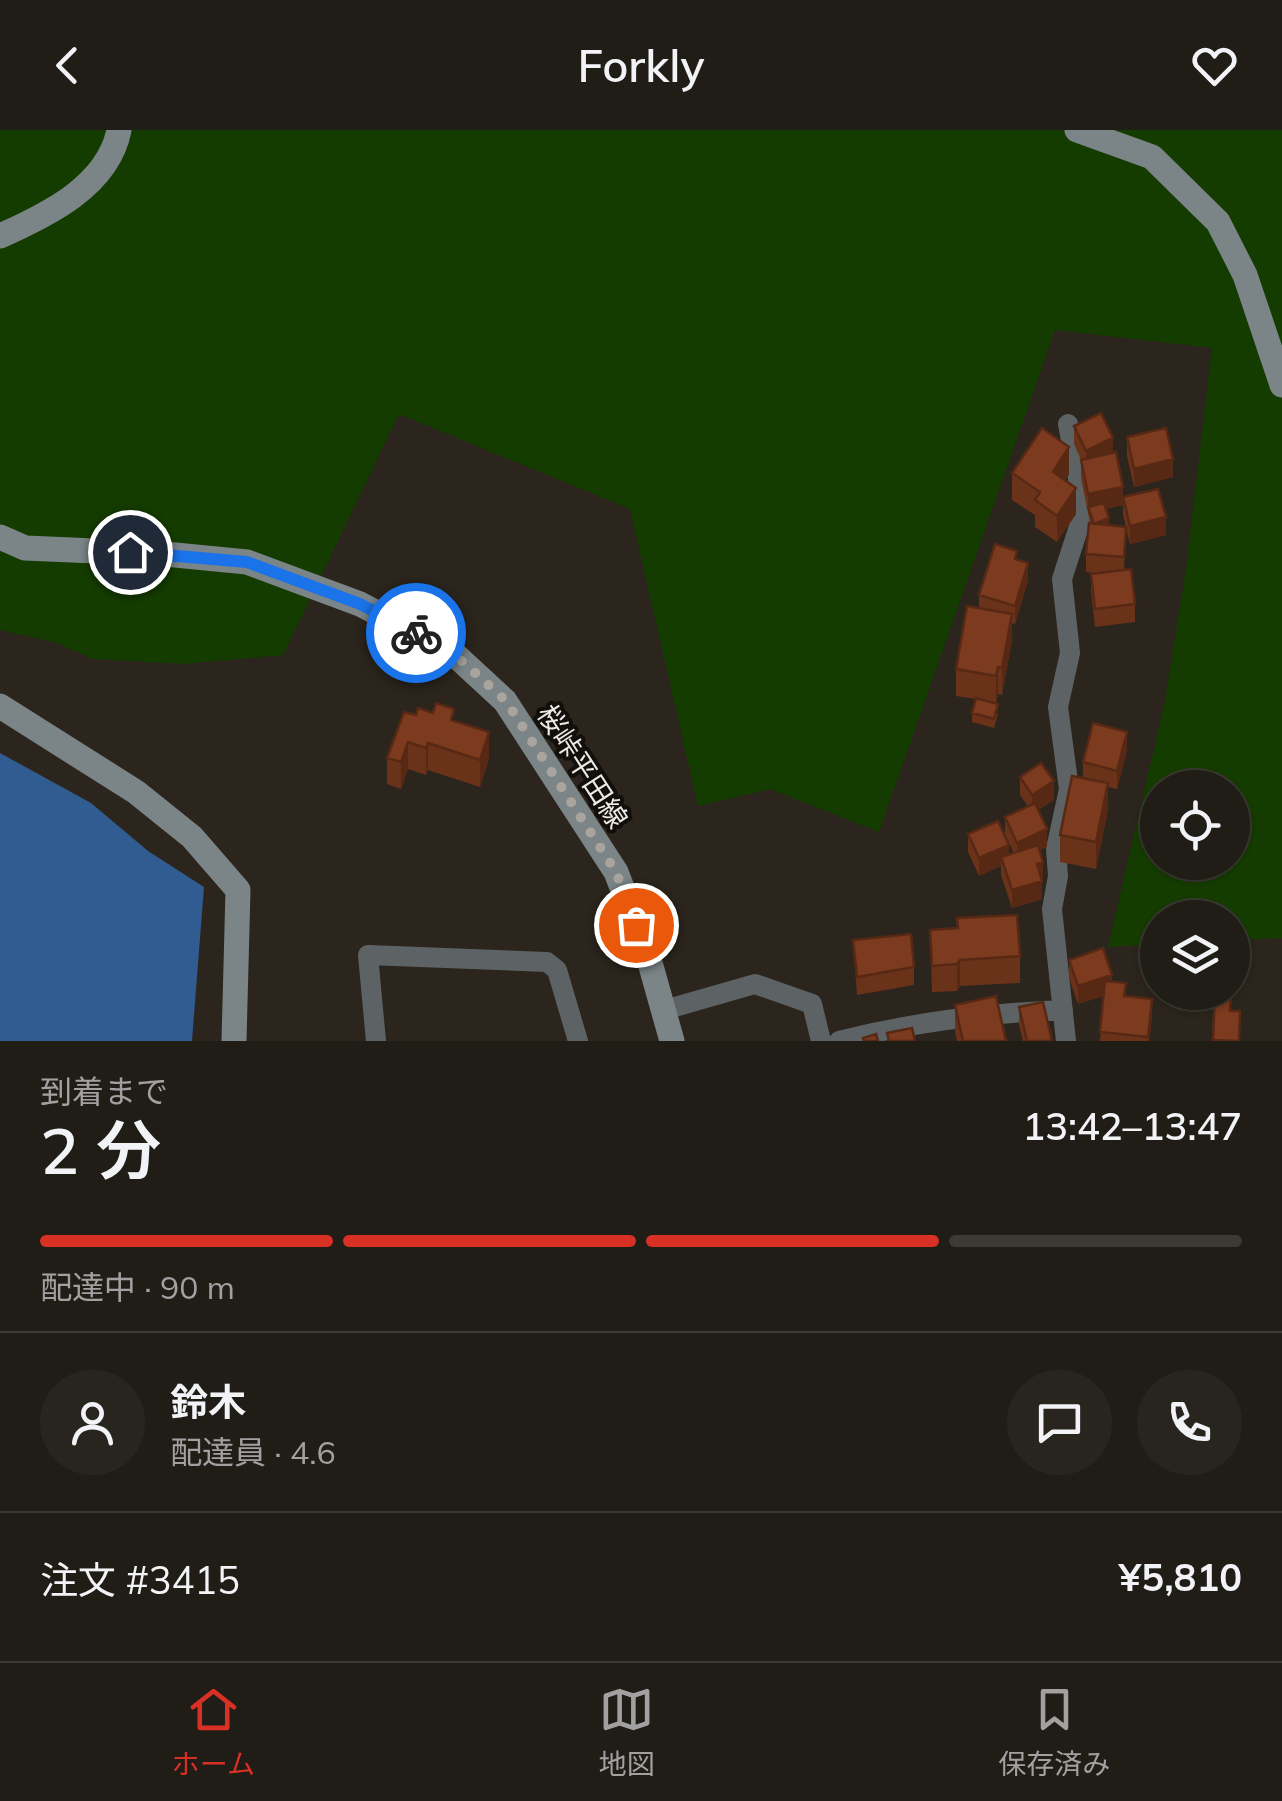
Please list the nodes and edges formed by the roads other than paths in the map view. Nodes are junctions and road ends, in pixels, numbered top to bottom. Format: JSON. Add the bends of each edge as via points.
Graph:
{"nodes":[{"id":1,"x":120,"y":130,"type":"edge"},
{"id":2,"x":1077,"y":130,"type":"edge"},
{"id":3,"x":0,"y":236,"type":"edge"},
{"id":4,"x":1282,"y":385,"type":"edge"},
{"id":5,"x":1068,"y":424,"type":"dead end"},
{"id":6,"x":0,"y":537,"type":"edge"},
{"id":7,"x":0,"y":706,"type":"edge"},
{"id":8,"x":664,"y":1010,"type":"junction"},
{"id":9,"x":1063,"y":1010,"type":"junction"},
{"id":10,"x":234,"y":1041,"type":"edge"},
{"id":11,"x":376,"y":1041,"type":"edge"},
{"id":12,"x":578,"y":1041,"type":"edge"},
{"id":13,"x":672,"y":1041,"type":"edge"},
{"id":14,"x":821,"y":1041,"type":"edge"},
{"id":15,"x":840,"y":1041,"type":"edge"},
{"id":16,"x":1066,"y":1041,"type":"edge"}],
"edges":[{"from":1,"to":3,"type":"main road","via":[[90,182],[50,214]]},
{"from":2,"to":4,"type":"main road","via":[[1152,157],[1218,222],[1245,275]]},
{"from":5,"to":9,"type":"street","via":[[1084,511],[1062,578],[1070,653],[1058,706],[1069,789],[1052,909]]},
{"from":6,"to":8,"type":"main road","name":"桜峠平田線","via":[[25,548],[247,562],[360,604],[452,652],[506,701],[616,872]]},
{"from":7,"to":10,"type":"main road","via":[[136,792],[192,837],[238,890]]},
{"from":8,"to":13,"type":"main road","name":"桜峠平田線"},
{"from":8,"to":14,"type":"street","via":[[755,984],[812,1004]]},
{"from":9,"to":15,"type":"street","via":[[921,1023]]},
{"from":9,"to":16,"type":"street"},
{"from":11,"to":12,"type":"street","via":[[368,955],[547,962],[557,970]]}]}
